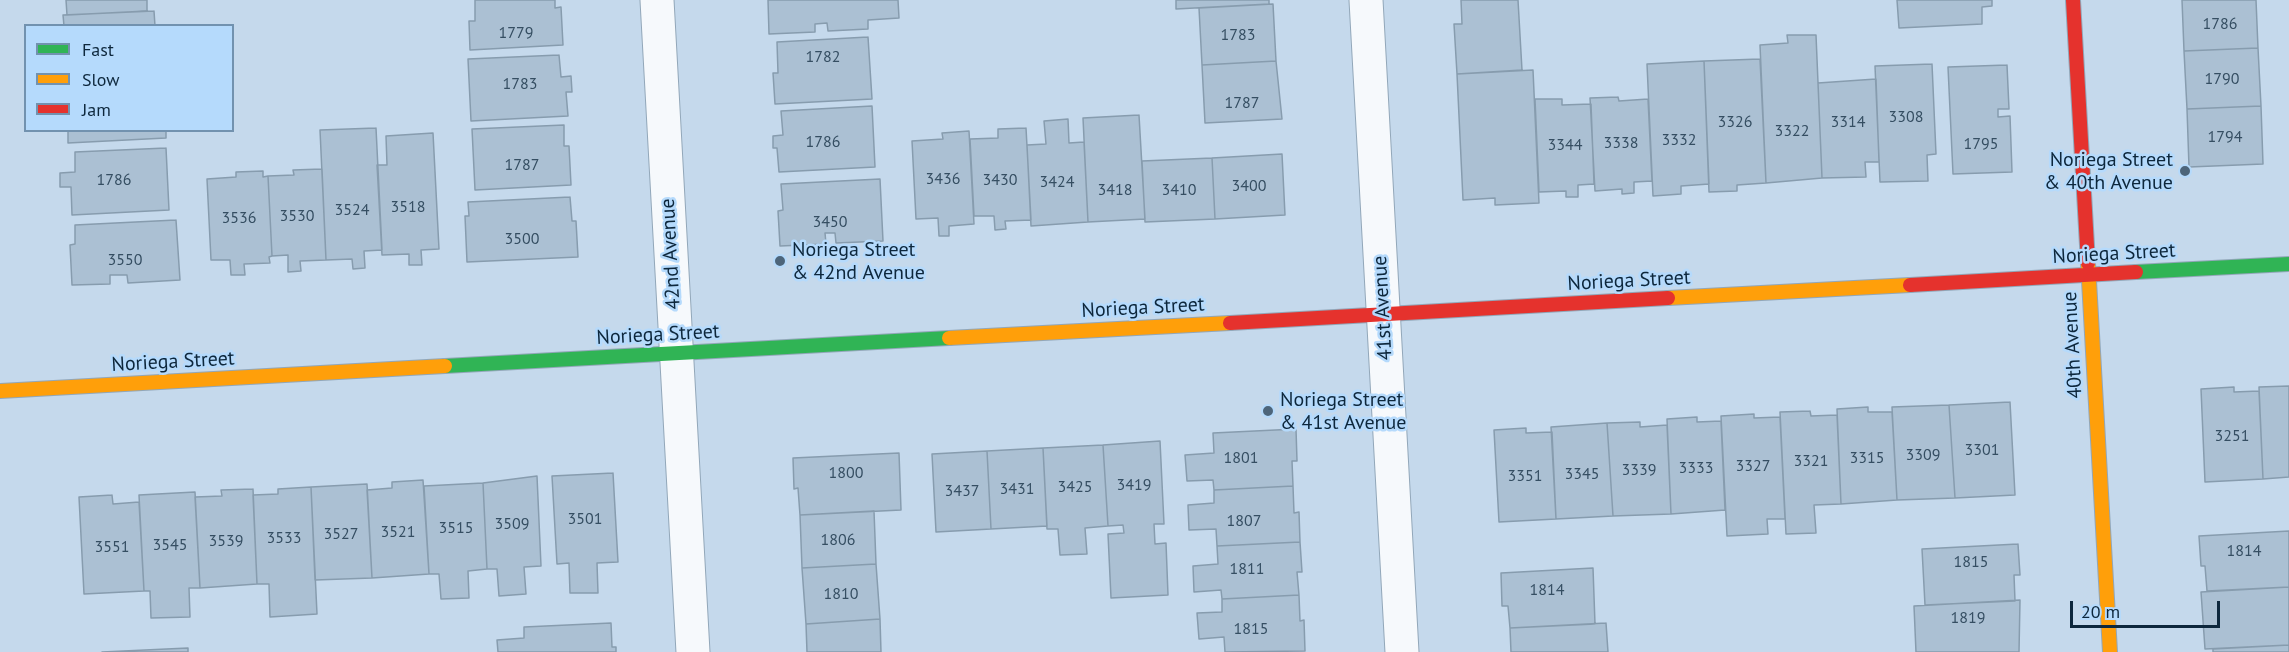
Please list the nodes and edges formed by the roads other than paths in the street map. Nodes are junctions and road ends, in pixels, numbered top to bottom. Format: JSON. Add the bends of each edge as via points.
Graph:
{"nodes":[{"id":1,"x":657,"y":0,"type":"edge"},
{"id":2,"x":1366,"y":0,"type":"edge"},
{"id":3,"x":2073,"y":0,"type":"edge"},
{"id":4,"x":2289,"y":264,"type":"edge"},
{"id":5,"x":2088,"y":275,"type":"junction"},
{"id":6,"x":1383,"y":314,"type":"junction"},
{"id":7,"x":676,"y":353,"type":"junction"},
{"id":8,"x":0,"y":391,"type":"edge"},
{"id":9,"x":693,"y":652,"type":"edge"},
{"id":10,"x":1402,"y":652,"type":"edge"},
{"id":11,"x":2110,"y":652,"type":"edge"}],
"edges":[{"from":1,"to":7,"type":"street","name":"42nd Avenue"},
{"from":2,"to":6,"type":"street","name":"41st Avenue"},
{"from":3,"to":5,"type":"street","name":"40th Avenue"},
{"from":4,"to":5,"type":"street","name":"Noriega Street"},
{"from":5,"to":6,"type":"street","name":"Noriega Street"},
{"from":5,"to":11,"type":"street","name":"40th Avenue"},
{"from":6,"to":7,"type":"street","name":"Noriega Street"},
{"from":6,"to":10,"type":"street","name":"41st Avenue"},
{"from":7,"to":8,"type":"street","name":"Noriega Street"},
{"from":7,"to":9,"type":"street","name":"42nd Avenue"}]}
